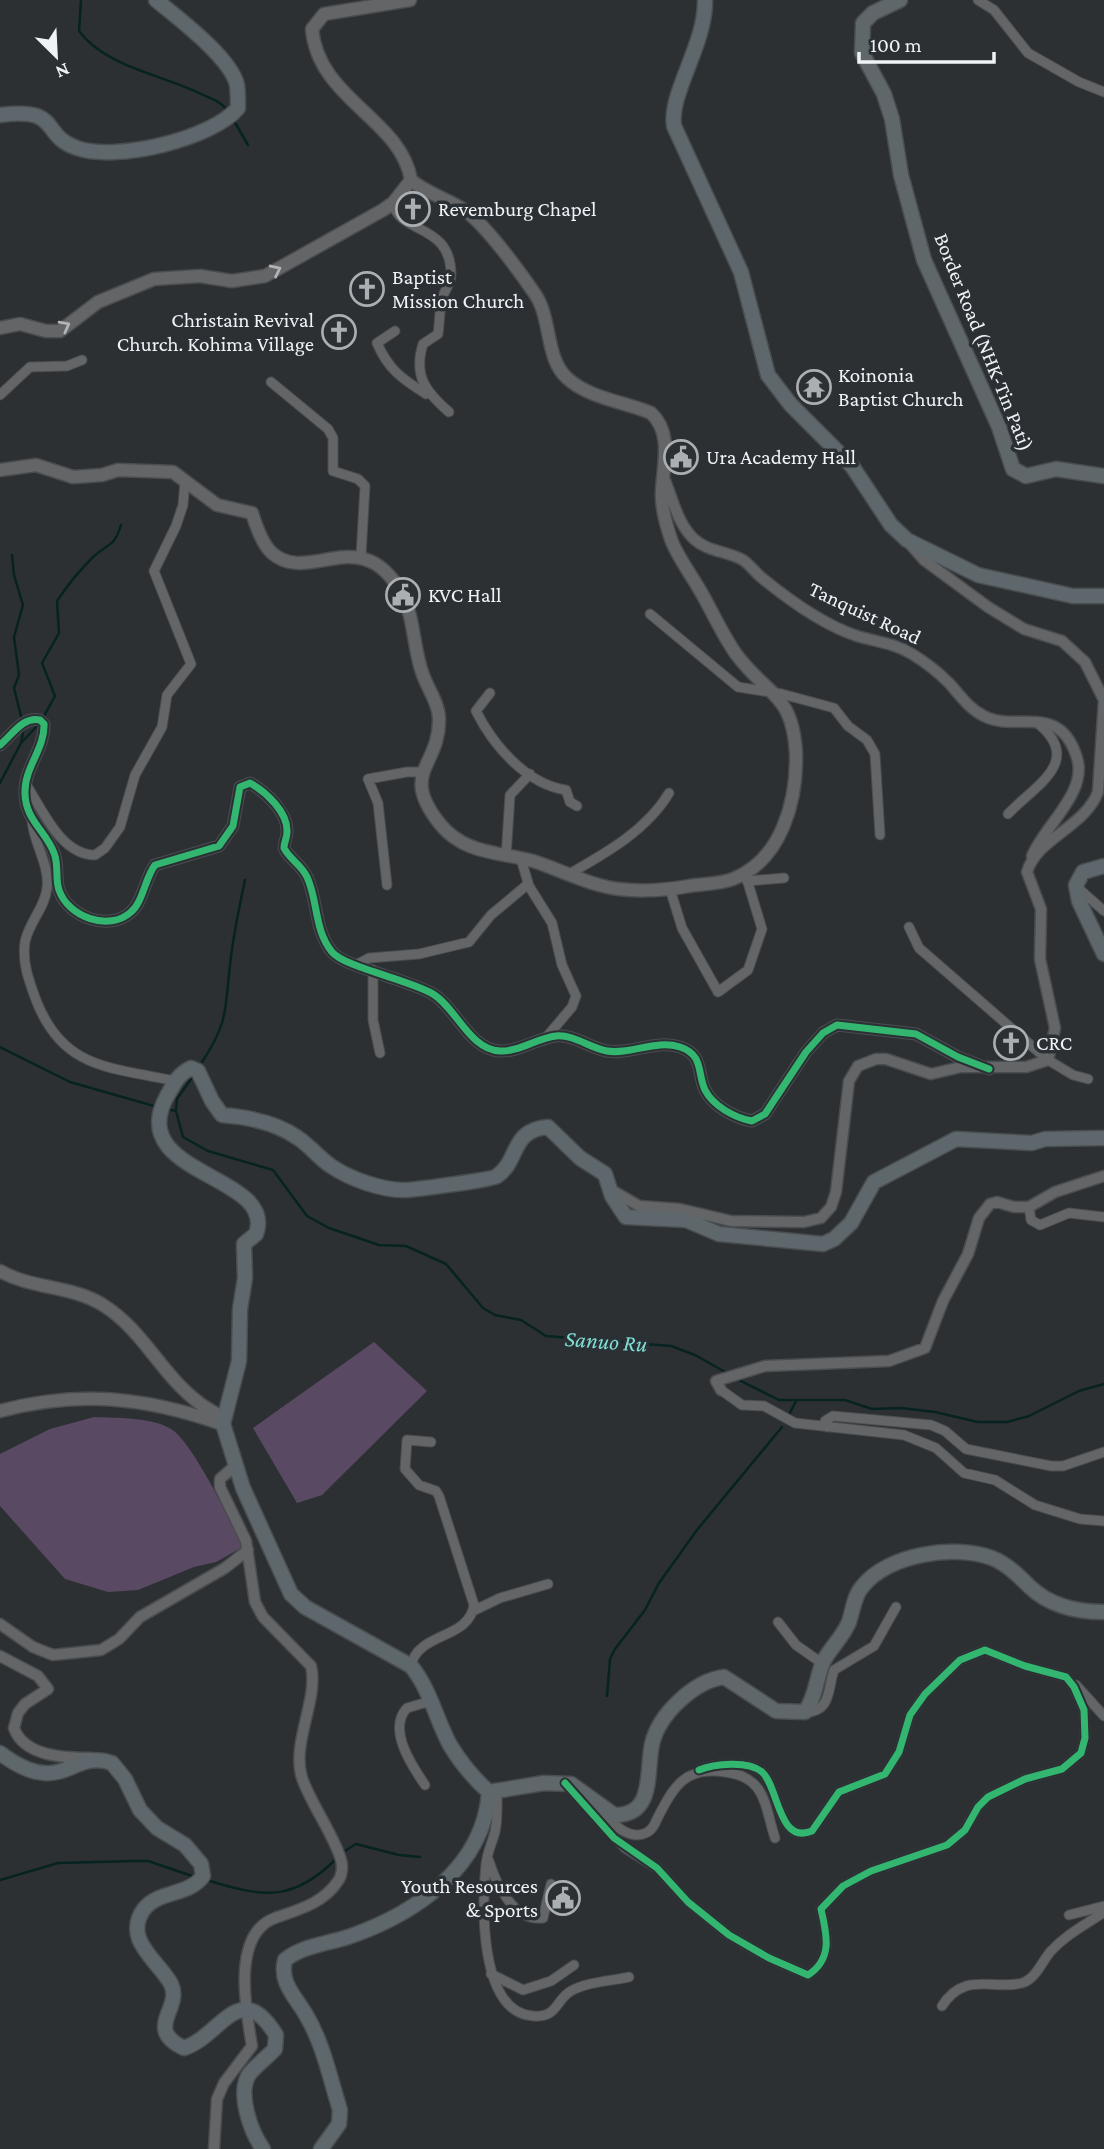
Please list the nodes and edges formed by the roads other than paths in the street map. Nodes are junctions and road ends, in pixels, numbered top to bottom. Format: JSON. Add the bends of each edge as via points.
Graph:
{"nodes":[{"id":1,"x":156,"y":0,"type":"edge"},
{"id":2,"x":410,"y":0,"type":"edge"},
{"id":3,"x":705,"y":0,"type":"edge"},
{"id":4,"x":900,"y":0,"type":"edge"},
{"id":5,"x":978,"y":0,"type":"edge"},
{"id":6,"x":1104,"y":92,"type":"edge"},
{"id":7,"x":0,"y":115,"type":"edge"},
{"id":8,"x":411,"y":180,"type":"junction"},
{"id":9,"x":393,"y":203,"type":"junction"},
{"id":10,"x":0,"y":328,"type":"edge"},
{"id":11,"x":396,"y":331,"type":"dead end"},
{"id":12,"x":82,"y":360,"type":"dead end"},
{"id":13,"x":271,"y":382,"type":"dead end"},
{"id":14,"x":0,"y":395,"type":"edge"},
{"id":15,"x":431,"y":397,"type":"junction"},
{"id":16,"x":449,"y":412,"type":"dead end"},
{"id":17,"x":0,"y":470,"type":"edge"},
{"id":18,"x":1104,"y":476,"type":"edge"},
{"id":19,"x":664,"y":478,"type":"junction"},
{"id":20,"x":185,"y":481,"type":"junction"},
{"id":21,"x":907,"y":540,"type":"junction"},
{"id":22,"x":361,"y":556,"type":"junction"},
{"id":23,"x":1104,"y":596,"type":"edge"},
{"id":24,"x":650,"y":614,"type":"dead end"},
{"id":25,"x":490,"y":693,"type":"dead end"},
{"id":26,"x":775,"y":694,"type":"junction"},
{"id":27,"x":1034,"y":720,"type":"junction"},
{"id":28,"x":0,"y":745,"type":"edge"},
{"id":29,"x":421,"y":772,"type":"junction"},
{"id":30,"x":530,"y":774,"type":"junction"},
{"id":31,"x":25,"y":783,"type":"junction"},
{"id":32,"x":669,"y":793,"type":"dead end"},
{"id":33,"x":577,"y":806,"type":"dead end"},
{"id":34,"x":1008,"y":814,"type":"dead end"},
{"id":35,"x":32,"y":820,"type":"junction"},
{"id":36,"x":880,"y":835,"type":"dead end"},
{"id":37,"x":506,"y":857,"type":"junction"},
{"id":38,"x":521,"y":859,"type":"junction"},
{"id":39,"x":1030,"y":860,"type":"junction"},
{"id":40,"x":1104,"y":866,"type":"edge"},
{"id":41,"x":569,"y":874,"type":"junction"},
{"id":42,"x":746,"y":877,"type":"junction"},
{"id":43,"x":783,"y":878,"type":"dead end"},
{"id":44,"x":528,"y":884,"type":"junction"},
{"id":45,"x":387,"y":885,"type":"dead end"},
{"id":46,"x":1076,"y":886,"type":"junction"},
{"id":47,"x":670,"y":889,"type":"junction"},
{"id":48,"x":1104,"y":911,"type":"edge"},
{"id":49,"x":909,"y":927,"type":"dead end"},
{"id":50,"x":1104,"y":954,"type":"edge"},
{"id":51,"x":356,"y":965,"type":"junction"},
{"id":52,"x":373,"y":970,"type":"junction"},
{"id":53,"x":544,"y":1040,"type":"junction"},
{"id":54,"x":380,"y":1053,"type":"dead end"},
{"id":55,"x":1048,"y":1060,"type":"junction"},
{"id":56,"x":989,"y":1069,"type":"junction"},
{"id":57,"x":1088,"y":1079,"type":"dead end"},
{"id":58,"x":175,"y":1081,"type":"junction"},
{"id":59,"x":1104,"y":1138,"type":"edge"},
{"id":60,"x":1104,"y":1176,"type":"edge"},
{"id":61,"x":608,"y":1186,"type":"junction"},
{"id":62,"x":1030,"y":1207,"type":"junction"},
{"id":63,"x":1104,"y":1217,"type":"edge"},
{"id":64,"x":0,"y":1271,"type":"edge"},
{"id":65,"x":721,"y":1390,"type":"joint"},
{"id":66,"x":0,"y":1411,"type":"edge"},
{"id":67,"x":224,"y":1422,"type":"junction"},
{"id":68,"x":827,"y":1427,"type":"junction"},
{"id":69,"x":431,"y":1442,"type":"dead end"},
{"id":70,"x":1104,"y":1452,"type":"edge"},
{"id":71,"x":236,"y":1465,"type":"junction"},
{"id":72,"x":1104,"y":1521,"type":"edge"},
{"id":73,"x":248,"y":1550,"type":"junction"},
{"id":74,"x":548,"y":1584,"type":"dead end"},
{"id":75,"x":896,"y":1607,"type":"dead end"},
{"id":76,"x":473,"y":1611,"type":"junction"},
{"id":77,"x":1104,"y":1612,"type":"edge"},
{"id":78,"x":778,"y":1622,"type":"dead end"},
{"id":79,"x":0,"y":1625,"type":"edge"},
{"id":80,"x":0,"y":1656,"type":"edge"},
{"id":81,"x":822,"y":1664,"type":"junction"},
{"id":82,"x":411,"y":1666,"type":"junction"},
{"id":83,"x":1066,"y":1677,"type":"junction"},
{"id":84,"x":431,"y":1701,"type":"junction"},
{"id":85,"x":804,"y":1713,"type":"junction"},
{"id":86,"x":1104,"y":1716,"type":"edge"},
{"id":87,"x":0,"y":1753,"type":"edge"},
{"id":88,"x":102,"y":1760,"type":"junction"},
{"id":89,"x":699,"y":1770,"type":"junction"},
{"id":90,"x":565,"y":1783,"type":"junction"},
{"id":91,"x":425,"y":1785,"type":"dead end"},
{"id":92,"x":580,"y":1789,"type":"junction"},
{"id":93,"x":493,"y":1791,"type":"junction"},
{"id":94,"x":775,"y":1838,"type":"dead end"},
{"id":95,"x":488,"y":1856,"type":"junction"},
{"id":96,"x":551,"y":1884,"type":"dead end"},
{"id":97,"x":1104,"y":1906,"type":"edge"},
{"id":98,"x":1104,"y":1912,"type":"edge"},
{"id":99,"x":1069,"y":1915,"type":"dead end"},
{"id":100,"x":574,"y":1965,"type":"dead end"},
{"id":101,"x":491,"y":1974,"type":"junction"},
{"id":102,"x":629,"y":1977,"type":"dead end"},
{"id":103,"x":942,"y":2006,"type":"dead end"},
{"id":104,"x":247,"y":2009,"type":"junction"},
{"id":105,"x":214,"y":2149,"type":"edge"},
{"id":106,"x":262,"y":2149,"type":"edge"},
{"id":107,"x":321,"y":2149,"type":"edge"}],
"edges":[{"from":1,"to":7,"type":"highway","via":[[231,71],[238,108],[231,116],[180,141],[106,151],[71,146],[41,116]]},
{"from":2,"to":8,"type":"main road","via":[[324,14],[312,29],[324,66],[354,104],[402,151]]},
{"from":3,"to":21,"type":"highway","via":[[701,35],[677,100],[674,126],[741,272],[768,375],[852,466],[882,514]]},
{"from":4,"to":18,"type":"main road","name":"Border Road (NHK-Tin Pati)","via":[[863,23],[862,52],[892,119],[901,174],[932,279],[999,427],[1013,469],[1026,476],[1056,469]]},
{"from":5,"to":6,"type":"street","via":[[994,10],[1028,53]]},
{"from":8,"to":9,"type":"main road"},
{"from":8,"to":19,"type":"main road","via":[[472,216],[519,275],[546,314],[554,355],[566,378],[580,388],[651,413],[659,421],[666,442]]},
{"from":10,"to":9,"type":"main road","one_way":true,"via":[[20,324],[60,331],[98,302],[154,279],[200,276],[232,281],[265,276]]},
{"from":9,"to":15,"type":"street","via":[[403,221],[435,236],[450,267],[438,334],[421,350],[420,382]]},
{"from":11,"to":15,"type":"street","via":[[377,343],[383,358],[396,374]]},
{"from":12,"to":14,"type":"street","via":[[67,366],[30,367]]},
{"from":13,"to":22,"type":"street","via":[[328,429],[333,438],[333,471],[365,486]]},
{"from":15,"to":16,"type":"street"},
{"from":17,"to":20,"type":"main road","via":[[36,465],[73,477],[118,470],[165,471],[179,474]]},
{"from":19,"to":26,"type":"main road","via":[[661,494],[673,543],[734,651]]},
{"from":19,"to":27,"type":"street","name":"Tanquist Road","via":[[680,522],[707,548],[741,559],[824,620],[912,654],[985,718]]},
{"from":20,"to":22,"type":"main road","via":[[217,505],[251,513],[270,552],[287,561]]},
{"from":20,"to":31,"type":"street","via":[[176,526],[154,571],[191,664],[167,695],[162,727],[135,775],[116,836],[95,855],[75,851],[47,819]]},
{"from":21,"to":23,"type":"highway","via":[[978,575],[1073,596]]},
{"from":21,"to":39,"type":"street","via":[[924,560],[988,607],[1024,629],[1070,647],[1101,689],[1104,713],[1098,792],[1093,804]]},
{"from":22,"to":29,"type":"main road","via":[[397,586],[404,599],[422,674],[438,709],[433,751]]},
{"from":24,"to":26,"type":"street","via":[[727,682]]},
{"from":25,"to":30,"type":"street","via":[[477,706],[478,714],[496,745]]},
{"from":26,"to":36,"type":"street","via":[[834,708],[872,747]]},
{"from":26,"to":42,"type":"main road","via":[[786,706],[793,731],[792,804],[788,822]]},
{"from":27,"to":34,"type":"street","via":[[1052,738],[1057,754],[1050,774]]},
{"from":27,"to":39,"type":"street","name":"Tanquist Road","via":[[1059,730],[1071,743],[1080,773]]},
{"from":28,"to":31,"type":"street","via":[[25,722],[40,720],[44,728]]},
{"from":29,"to":37,"type":"main road","via":[[421,794],[451,835]]},
{"from":29,"to":45,"type":"street","via":[[368,779],[378,803]]},
{"from":30,"to":33,"type":"street","via":[[566,790],[570,802]]},
{"from":30,"to":37,"type":"street","via":[[510,794]]},
{"from":31,"to":35,"type":"street"},
{"from":32,"to":41,"type":"street","via":[[654,816]]},
{"from":35,"to":51,"type":"street","via":[[52,848],[58,888],[66,903],[85,917],[112,921],[133,912],[155,865],[197,855],[227,839],[240,787],[250,783],[275,803],[282,815],[288,831],[284,848],[308,880],[327,944],[340,958]]},
{"from":35,"to":58,"type":"street","via":[[48,884],[24,952],[29,981],[48,1026],[68,1050],[100,1065]]},
{"from":37,"to":38,"type":"main road"},
{"from":38,"to":41,"type":"main road"},
{"from":38,"to":44,"type":"street"},
{"from":39,"to":55,"type":"street","via":[[1027,872],[1041,909],[1040,960],[1055,1028]]},
{"from":40,"to":46,"type":"highway","via":[[1083,872]]},
{"from":41,"to":47,"type":"main road","via":[[601,886]]},
{"from":42,"to":43,"type":"street"},
{"from":42,"to":47,"type":"main road"},
{"from":42,"to":47,"type":"street","via":[[762,929],[748,970],[718,992],[682,928]]},
{"from":44,"to":51,"type":"street","via":[[469,942],[419,954],[369,958]]},
{"from":44,"to":53,"type":"street","via":[[552,923],[562,965],[576,996]]},
{"from":46,"to":48,"type":"street"},
{"from":46,"to":50,"type":"highway"},
{"from":49,"to":55,"type":"street","via":[[919,947]]},
{"from":51,"to":52,"type":"street"},
{"from":52,"to":53,"type":"street","via":[[432,993],[486,1048],[501,1051]]},
{"from":52,"to":54,"type":"street","via":[[372,1010]]},
{"from":53,"to":56,"type":"street","via":[[565,1037],[610,1051],[679,1047],[700,1064],[711,1098],[733,1115],[752,1121],[765,1114],[806,1052],[837,1025],[916,1034]]},
{"from":55,"to":56,"type":"street","via":[[1026,1067]]},
{"from":55,"to":57,"type":"street"},
{"from":56,"to":61,"type":"street","via":[[961,1067],[931,1074],[886,1059],[858,1066],[849,1081],[836,1192],[826,1214],[812,1222],[731,1221],[680,1209],[639,1206],[621,1199]]},
{"from":58,"to":61,"type":"highway","via":[[191,1068],[198,1071],[222,1115],[279,1128],[298,1137],[331,1166],[364,1182],[406,1190],[485,1181],[497,1176],[524,1136],[535,1128],[548,1127],[580,1158],[599,1168]]},
{"from":58,"to":67,"type":"highway","via":[[159,1119],[167,1149],[240,1194],[256,1219],[256,1234],[244,1244],[239,1361]]},
{"from":59,"to":61,"type":"highway","via":[[1032,1143],[956,1139],[874,1182],[850,1223],[823,1244],[719,1234],[686,1220],[633,1219],[626,1217]]},
{"from":60,"to":62,"type":"street","via":[[1055,1192]]},
{"from":62,"to":63,"type":"street","via":[[1031,1220],[1040,1225],[1069,1213]]},
{"from":62,"to":65,"type":"street","via":[[997,1202],[984,1210],[925,1348],[889,1361],[765,1366],[716,1381]]},
{"from":64,"to":67,"type":"main road","via":[[103,1305],[134,1330],[197,1402]]},
{"from":65,"to":68,"type":"street","via":[[742,1405],[764,1406],[786,1420]]},
{"from":66,"to":67,"type":"main road","via":[[68,1397],[100,1397],[151,1403]]},
{"from":67,"to":71,"type":"highway"},
{"from":68,"to":70,"type":"street","via":[[825,1421],[833,1416],[931,1425],[967,1449],[1051,1465],[1063,1466]]},
{"from":68,"to":72,"type":"street","via":[[904,1435],[936,1448],[964,1473],[995,1480],[1035,1505],[1080,1520]]},
{"from":69,"to":76,"type":"street","via":[[407,1440],[405,1469],[419,1485],[439,1496]]},
{"from":71,"to":73,"type":"street","via":[[220,1479],[220,1487]]},
{"from":71,"to":82,"type":"highway","via":[[291,1594],[304,1607]]},
{"from":73,"to":79,"type":"street","via":[[140,1617],[120,1639],[101,1650],[53,1655]]},
{"from":73,"to":104,"type":"street","via":[[254,1602],[311,1666],[300,1765],[342,1872],[319,1900],[260,1928],[245,1959]]},
{"from":74,"to":76,"type":"street"},
{"from":75,"to":85,"type":"street","via":[[874,1646],[834,1670],[825,1704]]},
{"from":76,"to":82,"type":"street","via":[[459,1628],[421,1648]]},
{"from":77,"to":81,"type":"main road","via":[[1056,1603],[993,1558],[930,1555],[894,1564],[863,1584],[844,1632]]},
{"from":78,"to":81,"type":"street","via":[[796,1645]]},
{"from":80,"to":88,"type":"street","via":[[38,1676],[48,1689],[18,1713],[14,1728],[22,1741],[51,1755]]},
{"from":81,"to":85,"type":"main road","via":[[814,1698]]},
{"from":82,"to":84,"type":"highway"},
{"from":83,"to":86,"type":"street"},
{"from":83,"to":89,"type":"street","via":[[985,1650],[960,1660],[914,1709],[892,1767],[876,1780],[839,1792],[817,1828],[807,1833],[788,1826],[765,1776],[756,1768],[721,1765]]},
{"from":83,"to":90,"type":"street","via":[[1085,1718],[1084,1746],[1074,1761],[988,1797],[965,1830],[947,1844],[871,1871],[844,1886],[821,1909],[828,1946],[817,1969],[808,1975],[759,1952],[706,1916],[657,1868],[614,1838]]},
{"from":84,"to":91,"type":"street","via":[[407,1708],[401,1719],[408,1759]]},
{"from":84,"to":93,"type":"highway","via":[[470,1775]]},
{"from":85,"to":92,"type":"main road","via":[[776,1711],[735,1681],[712,1678],[694,1689],[659,1726],[643,1802],[634,1812],[614,1815]]},
{"from":87,"to":88,"type":"highway","via":[[23,1769],[48,1775]]},
{"from":88,"to":104,"type":"highway","via":[[118,1770],[148,1819],[185,1845],[201,1864],[203,1876],[197,1885],[154,1901],[140,1919],[142,1947],[174,1993],[165,2018],[166,2032],[184,2048],[230,2014]]},
{"from":89,"to":92,"type":"street","via":[[682,1780],[650,1832],[637,1836],[616,1826]]},
{"from":89,"to":94,"type":"street","via":[[740,1774],[754,1781]]},
{"from":90,"to":92,"type":"main road"},
{"from":90,"to":93,"type":"main road"},
{"from":93,"to":95,"type":"street","via":[[495,1830]]},
{"from":93,"to":107,"type":"highway","via":[[467,1857],[432,1893],[352,1936],[306,1948],[285,1960],[285,1982],[314,2029],[340,2110],[339,2124]]},
{"from":95,"to":96,"type":"street","via":[[504,1895],[528,1917],[544,1918]]},
{"from":95,"to":101,"type":"street","via":[[486,1950]]},
{"from":97,"to":99,"type":"street"},
{"from":98,"to":103,"type":"street","via":[[1061,1941],[1028,1981],[977,1983]]},
{"from":100,"to":101,"type":"street","via":[[551,1981],[523,1990]]},
{"from":101,"to":102,"type":"street","via":[[507,2002],[532,2016],[551,2012],[573,1989]]},
{"from":104,"to":105,"type":"street","via":[[252,2046],[217,2099]]},
{"from":104,"to":106,"type":"highway","via":[[258,2012],[276,2035],[275,2049],[249,2075],[245,2088],[247,2109]]}]}
